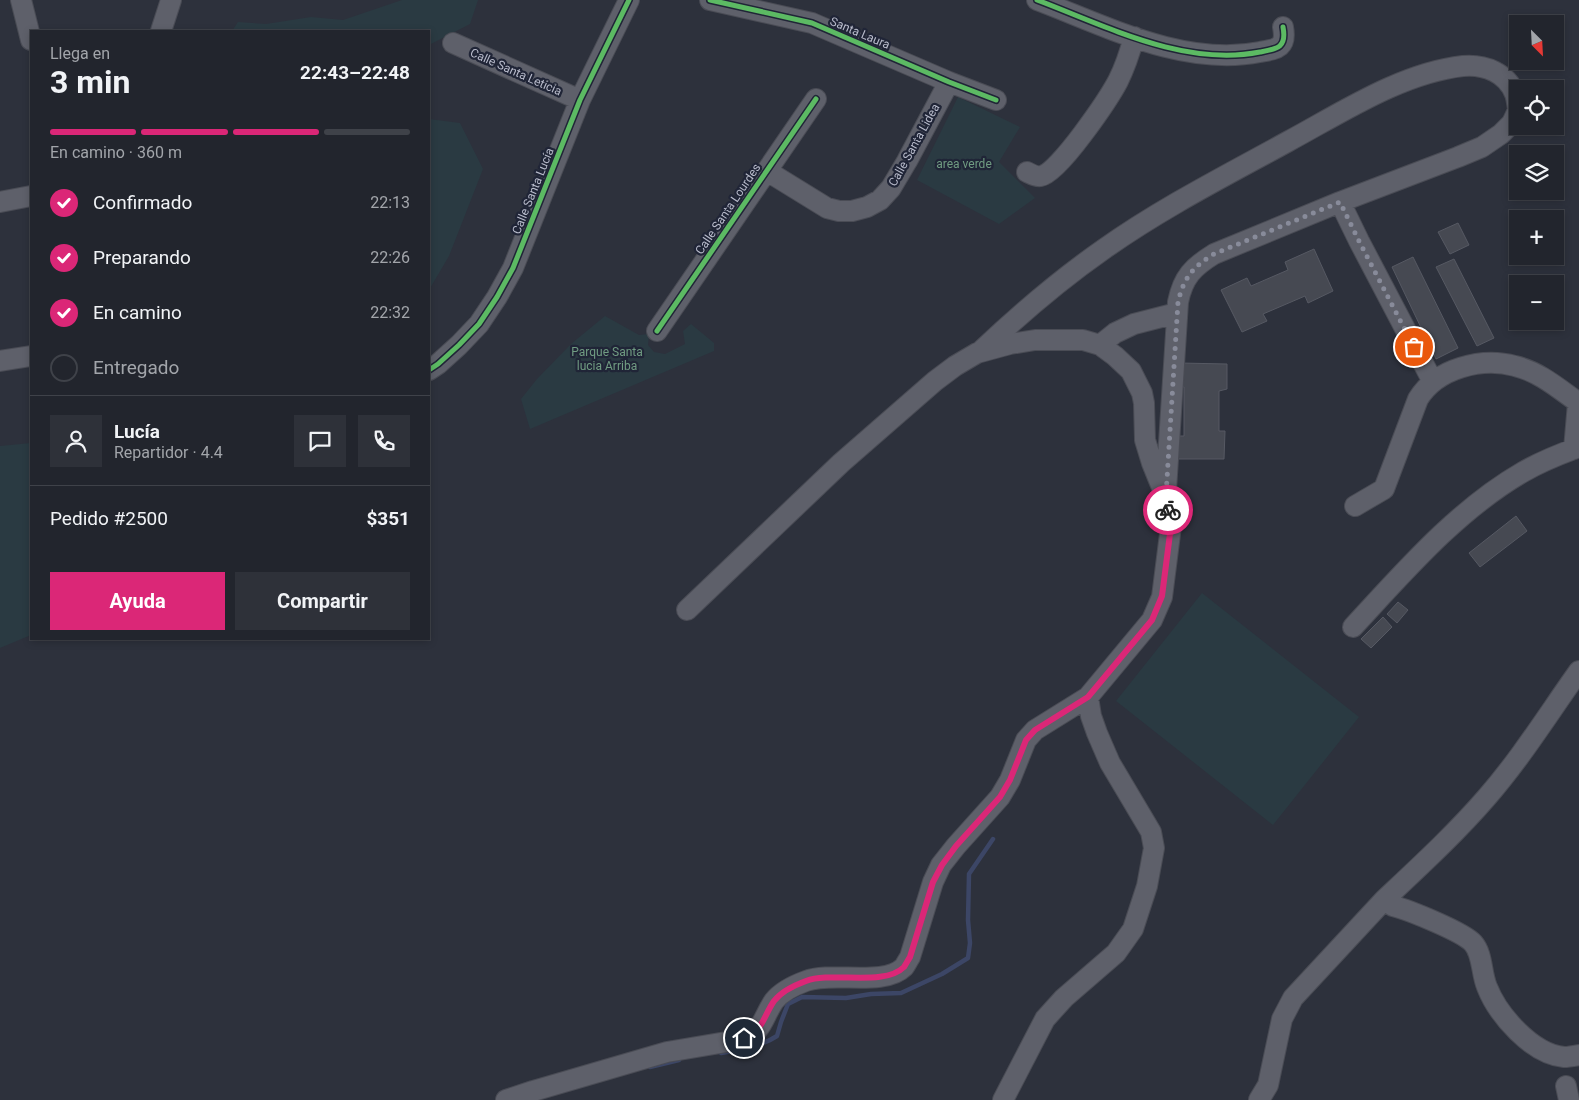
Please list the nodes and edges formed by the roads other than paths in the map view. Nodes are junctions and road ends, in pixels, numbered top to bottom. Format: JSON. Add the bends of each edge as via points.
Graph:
{"nodes":[{"id":1,"x":22,"y":0,"type":"edge"},
{"id":2,"x":171,"y":0,"type":"edge"},
{"id":3,"x":629,"y":0,"type":"edge"},
{"id":4,"x":710,"y":0,"type":"edge"},
{"id":5,"x":1037,"y":0,"type":"edge"},
{"id":6,"x":1283,"y":28,"type":"dead end"},
{"id":7,"x":161,"y":30,"type":"edge"},
{"id":8,"x":30,"y":36,"type":"edge"},
{"id":9,"x":1134,"y":37,"type":"junction"},
{"id":10,"x":453,"y":43,"type":"dead end"},
{"id":11,"x":948,"y":82,"type":"junction"},
{"id":12,"x":1509,"y":83,"type":"edge"},
{"id":13,"x":816,"y":99,"type":"dead end"},
{"id":14,"x":580,"y":100,"type":"junction"},
{"id":15,"x":996,"y":100,"type":"dead end"},
{"id":16,"x":1509,"y":126,"type":"edge"},
{"id":17,"x":767,"y":171,"type":"junction"},
{"id":18,"x":1027,"y":172,"type":"dead end"},
{"id":19,"x":30,"y":196,"type":"edge"},
{"id":20,"x":0,"y":202,"type":"edge"},
{"id":21,"x":1340,"y":202,"type":"junction"},
{"id":22,"x":1177,"y":313,"type":"junction"},
{"id":23,"x":657,"y":331,"type":"dead end"},
{"id":24,"x":1100,"y":345,"type":"junction"},
{"id":25,"x":978,"y":353,"type":"junction"},
{"id":26,"x":30,"y":356,"type":"edge"},
{"id":27,"x":0,"y":361,"type":"edge"},
{"id":28,"x":430,"y":369,"type":"edge"},
{"id":29,"x":1433,"y":382,"type":"junction"},
{"id":30,"x":1579,"y":403,"type":"edge"},
{"id":31,"x":1576,"y":448,"type":"edge"},
{"id":32,"x":1166,"y":495,"type":"junction"},
{"id":33,"x":1355,"y":506,"type":"dead end"},
{"id":34,"x":687,"y":610,"type":"dead end"},
{"id":35,"x":1353,"y":627,"type":"dead end"},
{"id":36,"x":1579,"y":671,"type":"edge"},
{"id":37,"x":1088,"y":697,"type":"junction"},
{"id":38,"x":1384,"y":900,"type":"junction"},
{"id":39,"x":1579,"y":1055,"type":"edge"},
{"id":40,"x":506,"y":1100,"type":"edge"},
{"id":41,"x":1003,"y":1100,"type":"edge"},
{"id":42,"x":1259,"y":1100,"type":"edge"}],
"edges":[{"from":1,"to":8,"type":"street"},
{"from":2,"to":7,"type":"street"},
{"from":3,"to":14,"type":"street","name":"Calle Santa Lucía"},
{"from":4,"to":11,"type":"street","name":"Santa Laura","via":[[812,23]]},
{"from":5,"to":9,"type":"street"},
{"from":6,"to":9,"type":"street","via":[[1285,37],[1279,47],[1219,56],[1189,53]]},
{"from":9,"to":18,"type":"street","via":[[1119,79],[1093,121],[1045,174],[1038,176]]},
{"from":10,"to":14,"type":"street","name":"Calle Santa Leticia"},
{"from":11,"to":15,"type":"street","name":"Santa Laura"},
{"from":11,"to":17,"type":"street","name":"Calle Santa Lidea","via":[[891,188],[880,200],[867,207],[852,211],[826,208]]},
{"from":12,"to":25,"type":"street","via":[[1496,71],[1465,66],[1439,70],[1377,94],[1154,216],[1040,297]]},
{"from":13,"to":17,"type":"street","name":"Calle Santa Lourdes"},
{"from":14,"to":28,"type":"street","name":"Calle Santa Lucía","via":[[513,268],[479,324]]},
{"from":16,"to":21,"type":"street","via":[[1482,147]]},
{"from":17,"to":23,"type":"street","name":"Calle Santa Lourdes"},
{"from":19,"to":20,"type":"street"},
{"from":21,"to":22,"type":"street","via":[[1201,262],[1181,287]]},
{"from":21,"to":29,"type":"street"},
{"from":22,"to":24,"type":"street","via":[[1134,324],[1115,332]]},
{"from":22,"to":32,"type":"street"},
{"from":24,"to":25,"type":"street","via":[[1083,340],[1035,340]]},
{"from":24,"to":32,"type":"street","via":[[1131,371],[1142,393],[1145,440]]},
{"from":25,"to":34,"type":"street","via":[[935,381],[841,463]]},
{"from":26,"to":27,"type":"street"},
{"from":29,"to":30,"type":"street","via":[[1463,366],[1489,363],[1515,366],[1540,375]]},
{"from":29,"to":33,"type":"street","via":[[1418,399],[1384,489]]},
{"from":30,"to":31,"type":"street"},
{"from":31,"to":35,"type":"street","via":[[1524,471],[1498,487],[1423,552]]},
{"from":32,"to":37,"type":"street","via":[[1171,526],[1162,596],[1152,620]]},
{"from":36,"to":38,"type":"street","via":[[1487,797]]},
{"from":37,"to":40,"type":"street","via":[[1035,730],[1026,740],[1000,797],[942,865],[933,882],[910,957],[897,972],[888,976],[808,980],[775,1001],[752,1035],[667,1052]]},
{"from":37,"to":41,"type":"street","via":[[1091,716],[1110,763],[1151,832],[1154,848],[1149,876],[1133,929],[1116,953],[1045,1019]]},
{"from":38,"to":39,"type":"street","via":[[1460,934],[1474,944],[1486,986],[1498,1010],[1511,1024],[1544,1051],[1563,1057]]},
{"from":38,"to":42,"type":"street","via":[[1293,998],[1282,1019],[1268,1085]]}]}
